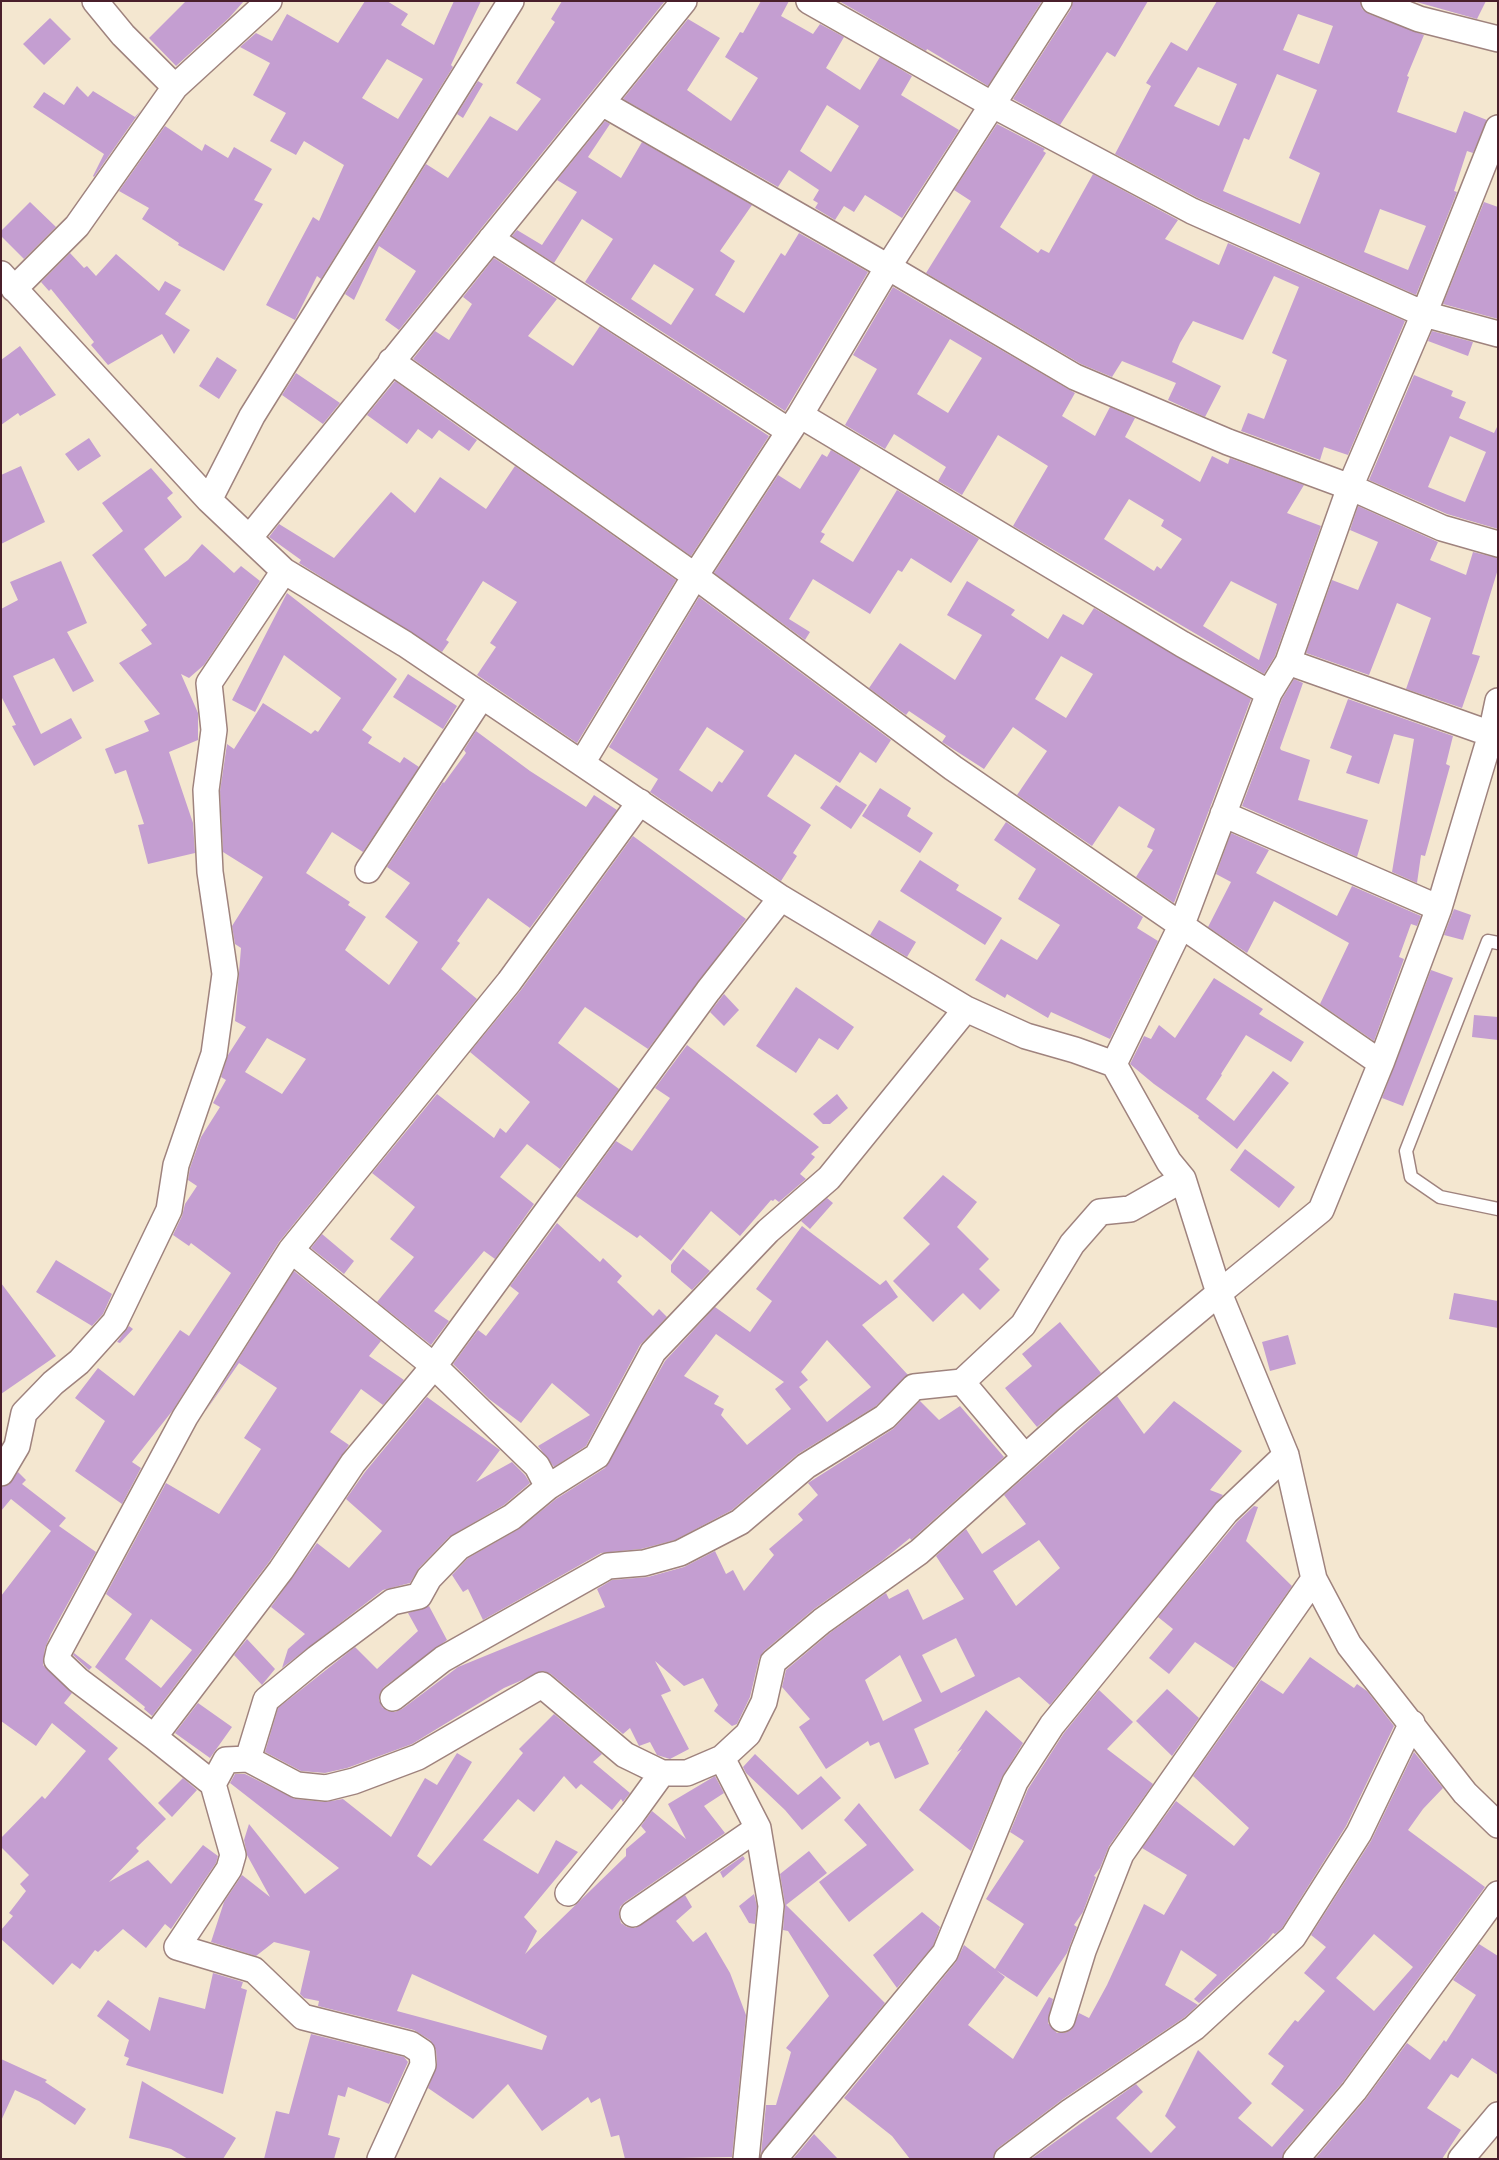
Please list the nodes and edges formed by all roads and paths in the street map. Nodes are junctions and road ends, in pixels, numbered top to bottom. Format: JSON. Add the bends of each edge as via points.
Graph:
{"nodes":[{"id":1,"x":95,"y":1,"type":"edge"},
{"id":2,"x":268,"y":1,"type":"edge"},
{"id":3,"x":511,"y":1,"type":"edge"},
{"id":4,"x":684,"y":1,"type":"edge"},
{"id":5,"x":809,"y":1,"type":"edge"},
{"id":6,"x":1059,"y":1,"type":"edge"},
{"id":7,"x":1374,"y":1,"type":"edge"},
{"id":8,"x":1498,"y":39,"type":"edge"},
{"id":9,"x":175,"y":87,"type":"junction"},
{"id":10,"x":602,"y":103,"type":"junction"},
{"id":11,"x":991,"y":104,"type":"junction"},
{"id":12,"x":1498,"y":128,"type":"edge"},
{"id":13,"x":491,"y":239,"type":"junction"},
{"id":14,"x":888,"y":267,"type":"junction"},
{"id":15,"x":8,"y":281,"type":"edge"},
{"id":16,"x":1424,"y":314,"type":"junction"},
{"id":17,"x":1498,"y":334,"type":"edge"},
{"id":18,"x":391,"y":361,"type":"junction"},
{"id":19,"x":795,"y":423,"type":"junction"},
{"id":20,"x":1350,"y":487,"type":"junction"},
{"id":21,"x":209,"y":500,"type":"junction"},
{"id":22,"x":250,"y":537,"type":"junction"},
{"id":23,"x":1498,"y":544,"type":"edge"},
{"id":24,"x":284,"y":572,"type":"junction"},
{"id":25,"x":695,"y":576,"type":"junction"},
{"id":26,"x":1288,"y":662,"type":"junction"},
{"id":27,"x":1269,"y":693,"type":"junction"},
{"id":28,"x":482,"y":696,"type":"junction"},
{"id":29,"x":1498,"y":701,"type":"edge"},
{"id":30,"x":1491,"y":734,"type":"junction"},
{"id":31,"x":582,"y":763,"type":"junction"},
{"id":32,"x":640,"y":802,"type":"junction"},
{"id":33,"x":1223,"y":814,"type":"junction"},
{"id":34,"x":368,"y":870,"type":"dead end"},
{"id":35,"x":781,"y":898,"type":"junction"},
{"id":36,"x":1439,"y":908,"type":"junction"},
{"id":37,"x":1182,"y":924,"type":"junction"},
{"id":38,"x":1498,"y":943,"type":"edge"},
{"id":39,"x":966,"y":1009,"type":"junction"},
{"id":40,"x":1381,"y":1063,"type":"junction"},
{"id":41,"x":1114,"y":1064,"type":"junction"},
{"id":42,"x":1183,"y":1179,"type":"junction"},
{"id":43,"x":1498,"y":1209,"type":"edge"},
{"id":44,"x":291,"y":1250,"type":"junction"},
{"id":45,"x":1219,"y":1293,"type":"junction"},
{"id":46,"x":434,"y":1366,"type":"junction"},
{"id":47,"x":962,"y":1382,"type":"junction"},
{"id":48,"x":1286,"y":1455,"type":"junction"},
{"id":49,"x":1025,"y":1457,"type":"junction"},
{"id":50,"x":1,"y":1473,"type":"edge"},
{"id":51,"x":548,"y":1487,"type":"junction"},
{"id":52,"x":1314,"y":1579,"type":"junction"},
{"id":53,"x":393,"y":1698,"type":"dead end"},
{"id":54,"x":1412,"y":1723,"type":"junction"},
{"id":55,"x":154,"y":1737,"type":"junction"},
{"id":56,"x":722,"y":1758,"type":"junction"},
{"id":57,"x":248,"y":1759,"type":"junction"},
{"id":58,"x":662,"y":1773,"type":"junction"},
{"id":59,"x":213,"y":1784,"type":"junction"},
{"id":60,"x":1498,"y":1825,"type":"edge"},
{"id":61,"x":758,"y":1828,"type":"junction"},
{"id":62,"x":568,"y":1893,"type":"dead end"},
{"id":63,"x":1498,"y":1894,"type":"edge"},
{"id":64,"x":633,"y":1914,"type":"dead end"},
{"id":65,"x":1062,"y":2019,"type":"dead end"},
{"id":66,"x":1498,"y":2114,"type":"edge"},
{"id":67,"x":380,"y":2159,"type":"edge"},
{"id":68,"x":746,"y":2159,"type":"edge"},
{"id":69,"x":774,"y":2159,"type":"edge"},
{"id":70,"x":1007,"y":2159,"type":"edge"},
{"id":71,"x":1296,"y":2159,"type":"edge"},
{"id":72,"x":1461,"y":2159,"type":"edge"}],
"edges":[{"from":1,"to":9,"type":"street","via":[[123,35]]},
{"from":2,"to":9,"type":"street"},
{"from":3,"to":21,"type":"street","via":[[252,416]]},
{"from":4,"to":10,"type":"street"},
{"from":5,"to":11,"type":"street"},
{"from":6,"to":11,"type":"street"},
{"from":7,"to":8,"type":"street","via":[[1419,19]]},
{"from":9,"to":15,"type":"street","via":[[77,226]]},
{"from":10,"to":13,"type":"street"},
{"from":10,"to":14,"type":"street"},
{"from":11,"to":14,"type":"street"},
{"from":11,"to":16,"type":"street","via":[[1192,211]]},
{"from":12,"to":16,"type":"street"},
{"from":13,"to":18,"type":"street"},
{"from":13,"to":19,"type":"street"},
{"from":14,"to":19,"type":"street"},
{"from":14,"to":20,"type":"street","via":[[1075,377],[1228,442]]},
{"from":15,"to":21,"type":"street"},
{"from":16,"to":17,"type":"street"},
{"from":16,"to":20,"type":"street"},
{"from":18,"to":22,"type":"street"},
{"from":18,"to":25,"type":"street"},
{"from":19,"to":25,"type":"street"},
{"from":19,"to":27,"type":"street"},
{"from":20,"to":23,"type":"street","via":[[1442,528]]},
{"from":20,"to":26,"type":"street"},
{"from":21,"to":22,"type":"street"},
{"from":22,"to":24,"type":"street"},
{"from":24,"to":28,"type":"street","via":[[405,644]]},
{"from":24,"to":50,"type":"street","via":[[208,683],[214,730],[206,790],[210,872],[225,974],[214,1054],[176,1165],[169,1210],[115,1322],[80,1362],[53,1383],[24,1413],[17,1446]]},
{"from":25,"to":31,"type":"street"},
{"from":25,"to":37,"type":"street","via":[[954,768]]},
{"from":26,"to":27,"type":"street"},
{"from":26,"to":30,"type":"street"},
{"from":27,"to":33,"type":"street"},
{"from":28,"to":31,"type":"street"},
{"from":28,"to":34,"type":"street"},
{"from":29,"to":30,"type":"street"},
{"from":30,"to":36,"type":"street"},
{"from":31,"to":32,"type":"street"},
{"from":32,"to":35,"type":"street"},
{"from":32,"to":44,"type":"street","via":[[508,982]]},
{"from":33,"to":36,"type":"street"},
{"from":33,"to":37,"type":"street"},
{"from":35,"to":39,"type":"street"},
{"from":35,"to":46,"type":"street","via":[[708,991]]},
{"from":36,"to":40,"type":"street"},
{"from":37,"to":40,"type":"street"},
{"from":37,"to":41,"type":"street"},
{"from":38,"to":43,"type":"lane","via":[[1488,941],[1406,1151],[1411,1177],[1440,1197]]},
{"from":39,"to":41,"type":"street","via":[[1026,1036]]},
{"from":39,"to":51,"type":"street","via":[[829,1178],[768,1231],[652,1352],[596,1456]]},
{"from":40,"to":45,"type":"street","via":[[1321,1210]]},
{"from":41,"to":42,"type":"street","via":[[1169,1162]]},
{"from":42,"to":45,"type":"street"},
{"from":42,"to":47,"type":"street","via":[[1130,1209],[1100,1212],[1072,1244],[1023,1325]]},
{"from":44,"to":46,"type":"street"},
{"from":44,"to":55,"type":"street","via":[[185,1416],[58,1651],[57,1660],[78,1680]]},
{"from":45,"to":48,"type":"street"},
{"from":45,"to":49,"type":"street"},
{"from":46,"to":51,"type":"street","via":[[537,1466]]},
{"from":46,"to":55,"type":"street","via":[[353,1462],[281,1570]]},
{"from":47,"to":49,"type":"street"},
{"from":47,"to":53,"type":"street","via":[[914,1387],[885,1417],[806,1466],[740,1522],[680,1553],[644,1563],[608,1566],[442,1659]]},
{"from":48,"to":52,"type":"street"},
{"from":48,"to":69,"type":"street","via":[[1226,1512],[1052,1725],[1014,1782],[945,1953]]},
{"from":49,"to":56,"type":"street","via":[[919,1552],[822,1621],[773,1662],[764,1702],[748,1734]]},
{"from":51,"to":57,"type":"street","via":[[512,1517],[459,1547],[429,1578],[419,1596],[392,1602],[266,1700]]},
{"from":52,"to":54,"type":"street","via":[[1349,1645]]},
{"from":52,"to":65,"type":"street","via":[[1121,1854],[1083,1951]]},
{"from":54,"to":60,"type":"street","via":[[1465,1793]]},
{"from":54,"to":70,"type":"street","via":[[1359,1833],[1293,1937],[1194,2028],[1071,2111]]},
{"from":55,"to":59,"type":"street"},
{"from":56,"to":58,"type":"street","via":[[687,1772]]},
{"from":56,"to":61,"type":"street"},
{"from":57,"to":58,"type":"street","via":[[297,1784],[326,1788],[354,1781],[418,1756],[542,1685],[625,1755]]},
{"from":57,"to":59,"type":"street","via":[[226,1760]]},
{"from":58,"to":62,"type":"street"},
{"from":59,"to":67,"type":"street","via":[[233,1855],[229,1869],[177,1947],[254,1970],[303,2016],[410,2044],[422,2052],[423,2064]]},
{"from":61,"to":64,"type":"street"},
{"from":61,"to":68,"type":"street","via":[[771,1906]]},
{"from":63,"to":71,"type":"street","via":[[1354,2092]]},
{"from":66,"to":72,"type":"street"}]}
